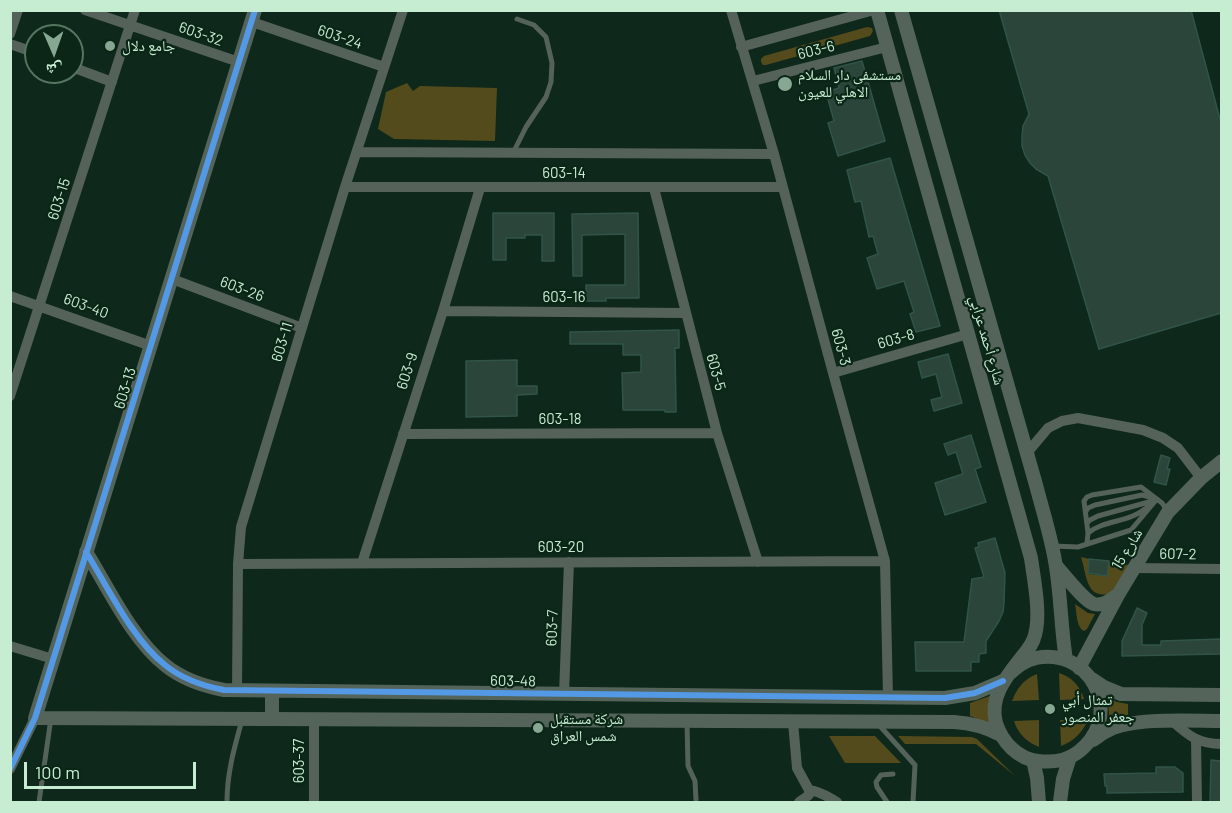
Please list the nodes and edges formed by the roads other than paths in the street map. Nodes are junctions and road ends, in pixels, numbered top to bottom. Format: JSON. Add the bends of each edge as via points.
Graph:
{"nodes":[{"id":1,"x":18,"y":10,"type":"edge"},
{"id":2,"x":85,"y":10,"type":"edge"},
{"id":3,"x":135,"y":10,"type":"edge"},
{"id":4,"x":403,"y":10,"type":"edge"},
{"id":5,"x":731,"y":10,"type":"edge"},
{"id":6,"x":875,"y":10,"type":"edge"},
{"id":7,"x":901,"y":10,"type":"edge"},
{"id":8,"x":254,"y":16,"type":"edge"},
{"id":9,"x":517,"y":19,"type":"dead end"},
{"id":10,"x":130,"y":26,"type":"junction"},
{"id":11,"x":10,"y":34,"type":"edge"},
{"id":12,"x":741,"y":47,"type":"junction"},
{"id":13,"x":887,"y":47,"type":"junction"},
{"id":14,"x":239,"y":62,"type":"junction"},
{"id":15,"x":384,"y":68,"type":"junction"},
{"id":16,"x":84,"y":72,"type":"edge"},
{"id":17,"x":753,"y":81,"type":"junction"},
{"id":18,"x":112,"y":82,"type":"junction"},
{"id":19,"x":357,"y":152,"type":"junction"},
{"id":20,"x":513,"y":153,"type":"junction"},
{"id":21,"x":774,"y":154,"type":"junction"},
{"id":22,"x":345,"y":187,"type":"junction"},
{"id":23,"x":782,"y":187,"type":"junction"},
{"id":24,"x":480,"y":188,"type":"junction"},
{"id":25,"x":654,"y":188,"type":"junction"},
{"id":26,"x":172,"y":279,"type":"junction"},
{"id":27,"x":10,"y":296,"type":"edge"},
{"id":28,"x":40,"y":306,"type":"junction"},
{"id":29,"x":443,"y":311,"type":"junction"},
{"id":30,"x":686,"y":313,"type":"junction"},
{"id":31,"x":302,"y":328,"type":"junction"},
{"id":32,"x":968,"y":334,"type":"junction"},
{"id":33,"x":151,"y":346,"type":"junction"},
{"id":34,"x":833,"y":373,"type":"junction"},
{"id":35,"x":10,"y":396,"type":"edge"},
{"id":36,"x":403,"y":434,"type":"junction"},
{"id":37,"x":717,"y":434,"type":"junction"},
{"id":38,"x":1027,"y":453,"type":"junction"},
{"id":39,"x":1220,"y":463,"type":"edge"},
{"id":40,"x":1201,"y":478,"type":"junction"},
{"id":41,"x":1157,"y":500,"type":"junction"},
{"id":42,"x":1086,"y":511,"type":"junction"},
{"id":43,"x":1168,"y":512,"type":"junction"},
{"id":44,"x":1087,"y":523,"type":"junction"},
{"id":45,"x":1088,"y":533,"type":"junction"},
{"id":46,"x":1087,"y":543,"type":"junction"},
{"id":47,"x":1052,"y":546,"type":"junction"},
{"id":48,"x":86,"y":552,"type":"junction"},
{"id":49,"x":885,"y":561,"type":"junction"},
{"id":50,"x":569,"y":562,"type":"junction"},
{"id":51,"x":758,"y":562,"type":"junction"},
{"id":52,"x":362,"y":563,"type":"junction"},
{"id":53,"x":238,"y":564,"type":"junction"},
{"id":54,"x":1056,"y":566,"type":"junction"},
{"id":55,"x":1134,"y":568,"type":"junction"},
{"id":56,"x":1221,"y":569,"type":"edge"},
{"id":57,"x":1118,"y":595,"type":"junction"},
{"id":58,"x":10,"y":646,"type":"edge"},
{"id":59,"x":53,"y":659,"type":"junction"},
{"id":60,"x":1066,"y":660,"type":"junction"},
{"id":61,"x":1079,"y":668,"type":"junction"},
{"id":62,"x":1006,"y":677,"type":"junction"},
{"id":63,"x":1090,"y":678,"type":"junction"},
{"id":64,"x":237,"y":691,"type":"junction"},
{"id":65,"x":272,"y":691,"type":"junction"},
{"id":66,"x":564,"y":694,"type":"junction"},
{"id":67,"x":611,"y":694,"type":"junction"},
{"id":68,"x":1221,"y":695,"type":"edge"},
{"id":69,"x":888,"y":697,"type":"junction"},
{"id":70,"x":34,"y":718,"type":"junction"},
{"id":71,"x":51,"y":718,"type":"junction"},
{"id":72,"x":242,"y":719,"type":"junction"},
{"id":73,"x":272,"y":719,"type":"junction"},
{"id":74,"x":314,"y":719,"type":"junction"},
{"id":75,"x":612,"y":721,"type":"junction"},
{"id":76,"x":687,"y":721,"type":"junction"},
{"id":77,"x":1172,"y":721,"type":"junction"},
{"id":78,"x":1221,"y":721,"type":"edge"},
{"id":79,"x":793,"y":722,"type":"junction"},
{"id":80,"x":876,"y":722,"type":"junction"},
{"id":81,"x":1001,"y":735,"type":"junction"},
{"id":82,"x":1196,"y":740,"type":"junction"},
{"id":83,"x":1089,"y":743,"type":"junction"},
{"id":84,"x":1221,"y":744,"type":"edge"},
{"id":85,"x":1070,"y":757,"type":"junction"},
{"id":86,"x":1033,"y":760,"type":"junction"},
{"id":87,"x":10,"y":769,"type":"edge"},
{"id":88,"x":892,"y":774,"type":"dead end"},
{"id":89,"x":809,"y":790,"type":"junction"},
{"id":90,"x":696,"y":800,"type":"dead end"},
{"id":91,"x":39,"y":802,"type":"edge"},
{"id":92,"x":227,"y":802,"type":"edge"},
{"id":93,"x":314,"y":802,"type":"edge"},
{"id":94,"x":799,"y":802,"type":"edge"},
{"id":95,"x":837,"y":802,"type":"edge"},
{"id":96,"x":887,"y":802,"type":"edge"},
{"id":97,"x":913,"y":802,"type":"edge"},
{"id":98,"x":1039,"y":802,"type":"edge"},
{"id":99,"x":1060,"y":802,"type":"edge"},
{"id":100,"x":1197,"y":802,"type":"edge"}],
"edges":[{"from":1,"to":11,"type":"street"},
{"from":2,"to":10,"type":"street","name":"603-32"},
{"from":3,"to":10,"type":"street","name":"603-15"},
{"from":4,"to":15,"type":"street","name":"603-11"},
{"from":5,"to":12,"type":"street","name":"603-3"},
{"from":6,"to":12,"type":"street","name":"603-6"},
{"from":6,"to":13,"type":"street","name":"شارع أحمد عرابي"},
{"from":7,"to":38,"type":"street","name":"شارع أحمد عرابي"},
{"from":8,"to":14,"type":"street","name":"603-13"},
{"from":8,"to":15,"type":"street","name":"603-24"},
{"from":9,"to":20,"type":"lane","via":[[534,25],[546,37],[552,63],[546,97]]},
{"from":10,"to":14,"type":"street","name":"603-32"},
{"from":10,"to":18,"type":"street","name":"603-15"},
{"from":12,"to":17,"type":"street","name":"603-3"},
{"from":13,"to":17,"type":"street","name":"603-6"},
{"from":13,"to":32,"type":"street","name":"شارع أحمد عرابي"},
{"from":14,"to":26,"type":"street","name":"603-13"},
{"from":15,"to":19,"type":"street","name":"603-11"},
{"from":16,"to":18,"type":"street"},
{"from":17,"to":21,"type":"street","name":"603-3"},
{"from":18,"to":28,"type":"street","name":"603-15"},
{"from":19,"to":20,"type":"street","name":"603-14"},
{"from":19,"to":22,"type":"street","name":"603-11"},
{"from":20,"to":21,"type":"street","name":"603-14"},
{"from":21,"to":23,"type":"street","name":"603-3"},
{"from":22,"to":24,"type":"street","name":"603-14"},
{"from":22,"to":31,"type":"street","name":"603-11"},
{"from":23,"to":25,"type":"street","name":"603-14"},
{"from":23,"to":34,"type":"street","name":"603-3"},
{"from":24,"to":25,"type":"street","name":"603-14"},
{"from":24,"to":29,"type":"street","name":"603-9"},
{"from":25,"to":30,"type":"street","name":"603-5"},
{"from":26,"to":31,"type":"street","name":"603-26"},
{"from":26,"to":33,"type":"street","name":"603-13"},
{"from":27,"to":28,"type":"street","name":"603-40"},
{"from":28,"to":33,"type":"street","name":"603-40"},
{"from":28,"to":35,"type":"street","name":"603-15"},
{"from":29,"to":30,"type":"street","name":"603-16"},
{"from":29,"to":36,"type":"street","name":"603-9"},
{"from":30,"to":37,"type":"street","name":"603-5"},
{"from":31,"to":53,"type":"street","name":"603-11","via":[[241,527]]},
{"from":32,"to":34,"type":"street","name":"603-8"},
{"from":32,"to":62,"type":"street","name":"شارع أحمد عرابي","via":[[1031,558],[1036,594],[1036,634]]},
{"from":33,"to":48,"type":"street","name":"603-13"},
{"from":34,"to":49,"type":"street","name":"603-3"},
{"from":36,"to":37,"type":"street","name":"603-18"},
{"from":36,"to":52,"type":"street","name":"603-9"},
{"from":37,"to":51,"type":"street","name":"603-5"},
{"from":38,"to":40,"type":"street","via":[[1048,428],[1078,418],[1143,430],[1163,438],[1178,448]]},
{"from":38,"to":47,"type":"street","name":"شارع أحمد عرابي"},
{"from":39,"to":40,"type":"street","name":"شارع 15"},
{"from":40,"to":43,"type":"street","name":"شارع 15"},
{"from":41,"to":42,"type":"lane","via":[[1142,495],[1095,505]]},
{"from":41,"to":42,"type":"lane","via":[[1142,487],[1106,492],[1087,497]]},
{"from":41,"to":43,"type":"lane"},
{"from":41,"to":44,"type":"lane","via":[[1098,516]]},
{"from":41,"to":45,"type":"lane","via":[[1137,514]]},
{"from":41,"to":46,"type":"lane","via":[[1131,530]]},
{"from":42,"to":44,"type":"lane"},
{"from":43,"to":55,"type":"street","name":"شارع 15"},
{"from":44,"to":45,"type":"lane"},
{"from":45,"to":46,"type":"lane"},
{"from":46,"to":47,"type":"lane","via":[[1078,547]]},
{"from":47,"to":54,"type":"street","name":"شارع أحمد عرابي"},
{"from":48,"to":59,"type":"street","name":"603-13"},
{"from":48,"to":64,"type":"street","name":"603-48","via":[[126,618],[156,657],[193,682]]},
{"from":49,"to":51,"type":"street","name":"603-20"},
{"from":49,"to":69,"type":"street","name":"603-3"},
{"from":50,"to":51,"type":"street","name":"603-20"},
{"from":50,"to":52,"type":"street","name":"603-20"},
{"from":50,"to":66,"type":"street","name":"603-7"},
{"from":52,"to":53,"type":"street","name":"603-20"},
{"from":53,"to":64,"type":"street","name":"603-11"},
{"from":54,"to":57,"type":"street","via":[[1093,604],[1109,602]]},
{"from":54,"to":60,"type":"street","name":"شارع أحمد عرابي"},
{"from":55,"to":56,"type":"street","name":"607-2"},
{"from":55,"to":57,"type":"street","name":"شارع 15"},
{"from":57,"to":61,"type":"street","name":"شارع 15"},
{"from":58,"to":59,"type":"street"},
{"from":59,"to":70,"type":"street","name":"603-13"},
{"from":60,"to":61,"type":"street"},
{"from":60,"to":62,"type":"street","via":[[1035,658]]},
{"from":61,"to":63,"type":"street"},
{"from":62,"to":69,"type":"street","name":"603-48","via":[[989,688],[960,697]]},
{"from":62,"to":81,"type":"street","via":[[994,709]]},
{"from":63,"to":68,"type":"street","via":[[1121,694]]},
{"from":63,"to":83,"type":"street","via":[[1101,711]]},
{"from":64,"to":65,"type":"street","name":"603-48"},
{"from":65,"to":66,"type":"street","name":"603-48"},
{"from":65,"to":73,"type":"street"},
{"from":66,"to":67,"type":"street","name":"603-48"},
{"from":67,"to":69,"type":"street","name":"603-48"},
{"from":67,"to":75,"type":"street"},
{"from":70,"to":71,"type":"street"},
{"from":70,"to":87,"type":"street","name":"603-13"},
{"from":71,"to":72,"type":"street"},
{"from":71,"to":91,"type":"lane"},
{"from":72,"to":73,"type":"street"},
{"from":72,"to":92,"type":"lane","via":[[227,782]]},
{"from":73,"to":74,"type":"street"},
{"from":74,"to":75,"type":"street"},
{"from":74,"to":93,"type":"street","name":"603-37"},
{"from":75,"to":76,"type":"street"},
{"from":76,"to":79,"type":"street"},
{"from":76,"to":90,"type":"lane","via":[[688,766],[695,781]]},
{"from":77,"to":78,"type":"street"},
{"from":77,"to":82,"type":"street"},
{"from":77,"to":83,"type":"street","via":[[1118,726]]},
{"from":79,"to":80,"type":"street"},
{"from":79,"to":89,"type":"street","via":[[797,768]]},
{"from":80,"to":81,"type":"street","via":[[964,722]]},
{"from":80,"to":97,"type":"lane","via":[[915,765]]},
{"from":81,"to":86,"type":"street","via":[[1010,747]]},
{"from":82,"to":84,"type":"street"},
{"from":82,"to":100,"type":"street"},
{"from":83,"to":85,"type":"street"},
{"from":85,"to":86,"type":"street","via":[[1052,762]]},
{"from":85,"to":99,"type":"street"},
{"from":86,"to":98,"type":"street"},
{"from":88,"to":96,"type":"lane","via":[[880,775],[876,782]]},
{"from":89,"to":94,"type":"street","via":[[809,795]]},
{"from":89,"to":95,"type":"street"}]}
